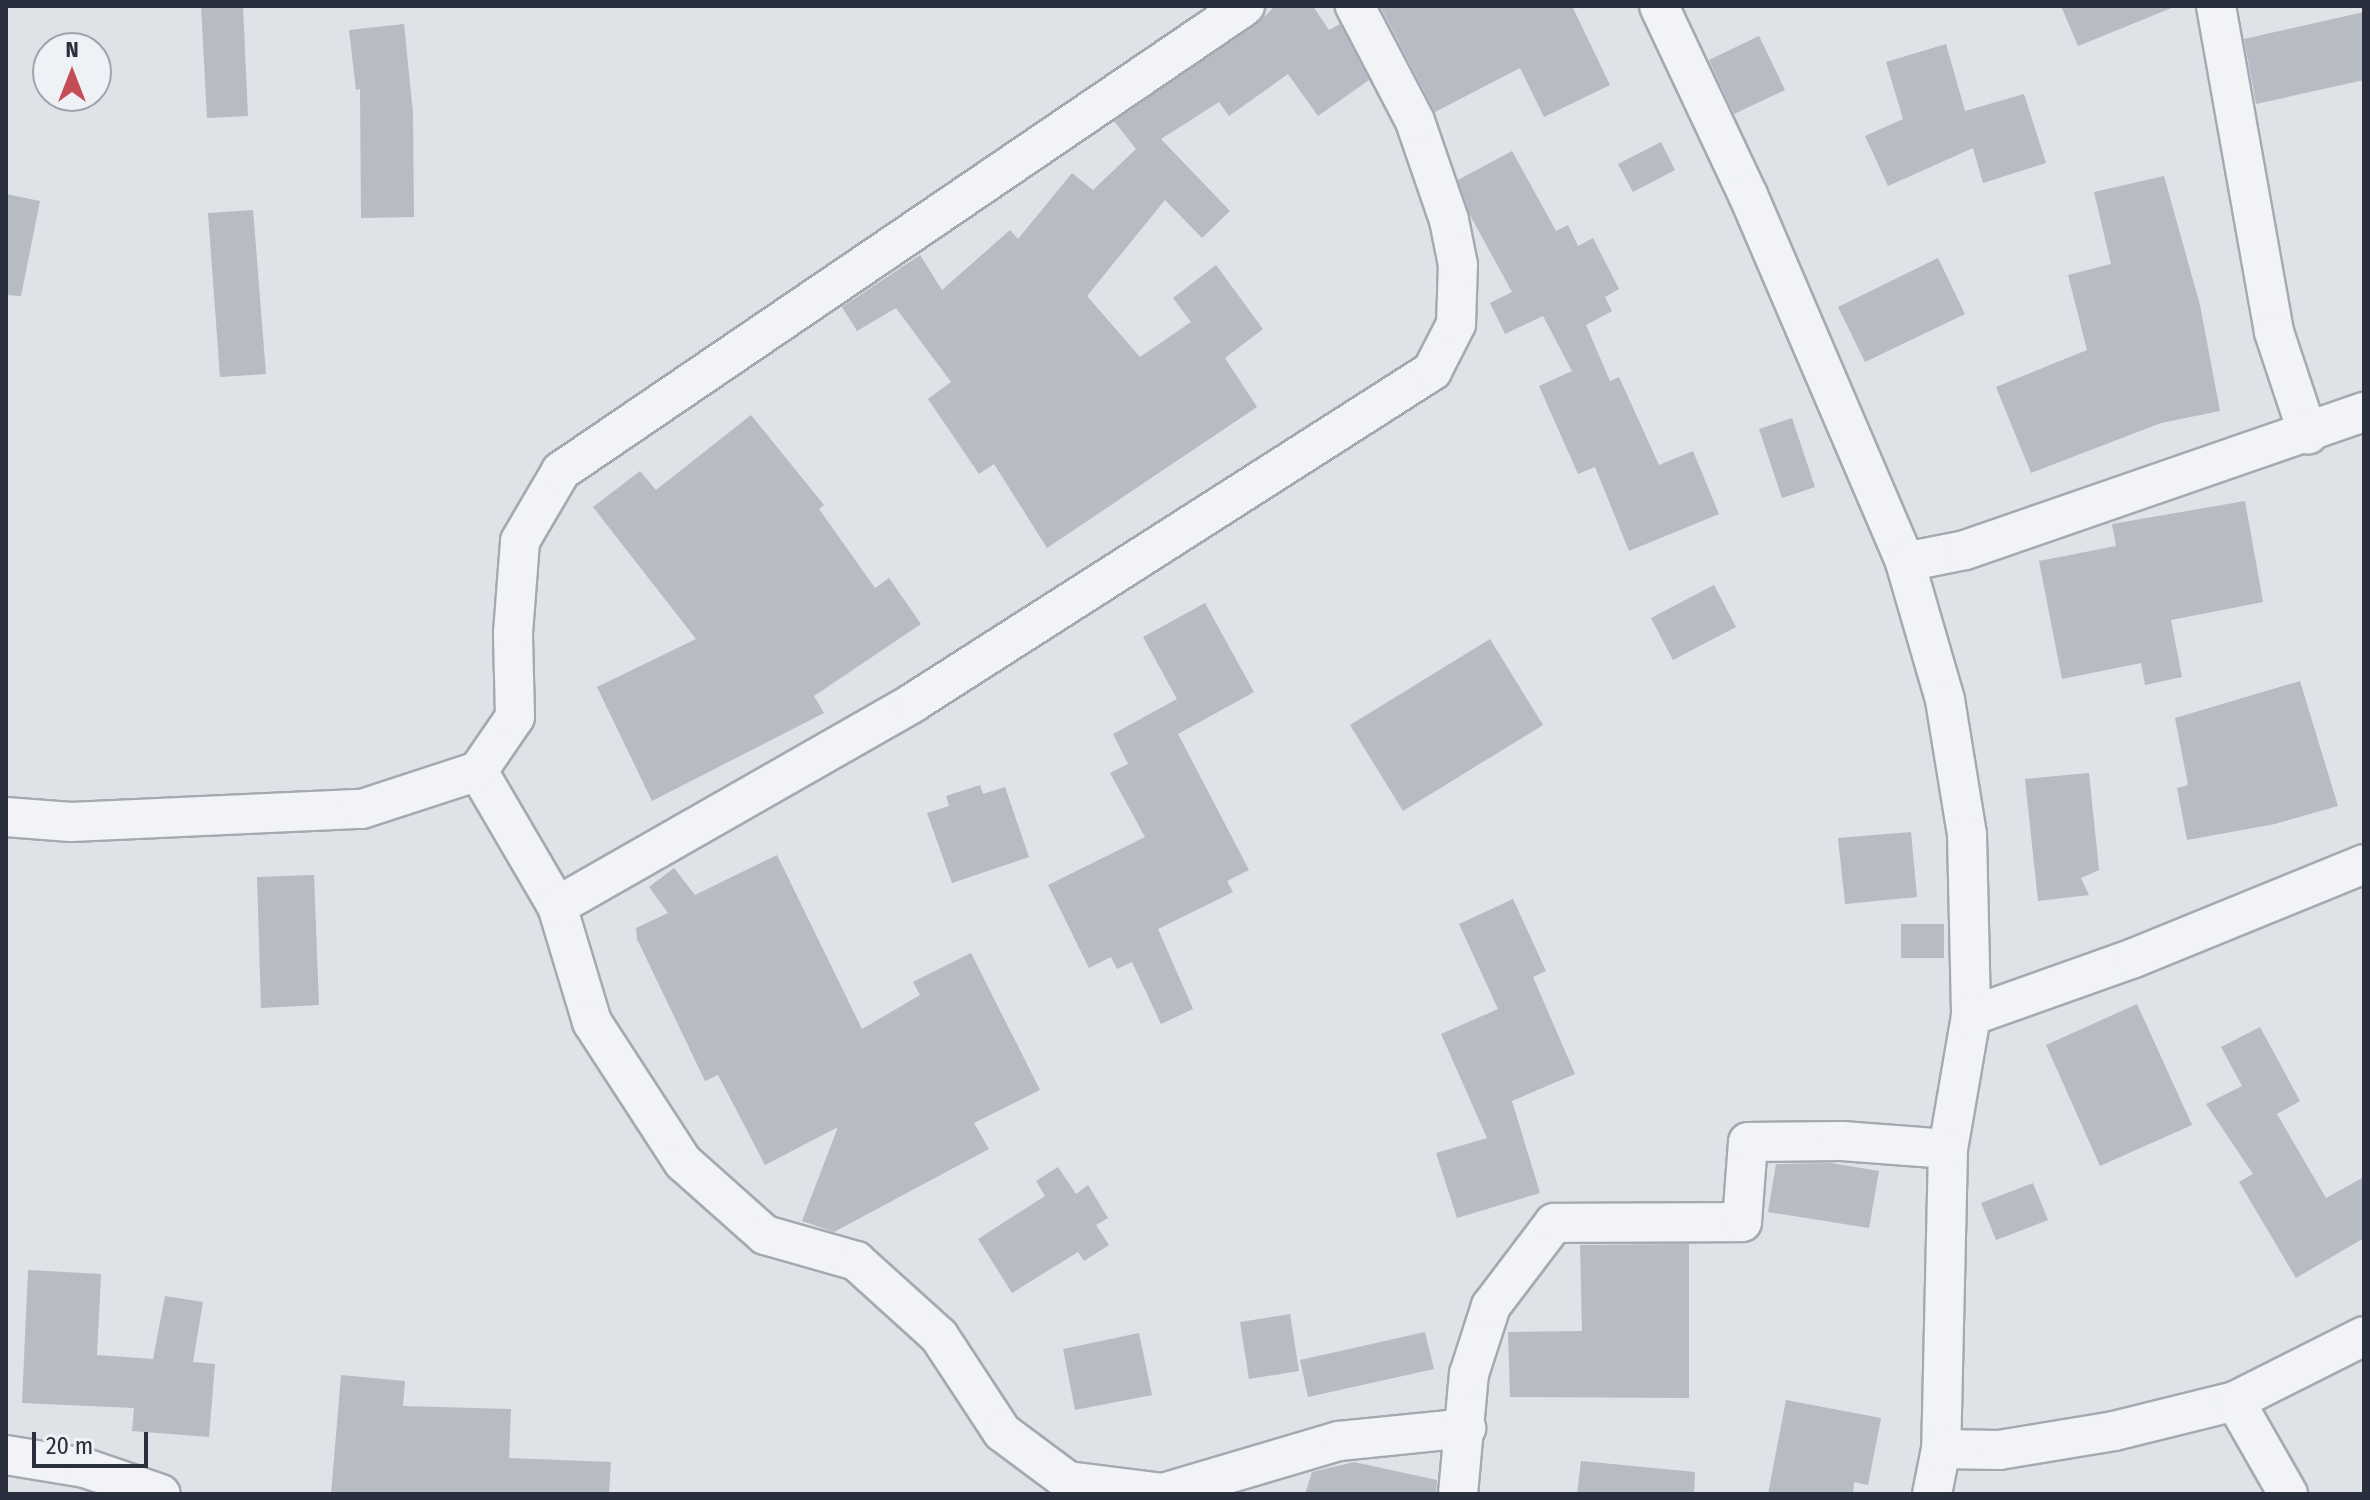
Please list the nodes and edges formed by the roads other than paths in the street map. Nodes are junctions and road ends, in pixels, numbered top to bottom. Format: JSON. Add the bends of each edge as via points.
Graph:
{"nodes":[{"id":1,"x":1245,"y":6,"type":"edge"},
{"id":2,"x":1355,"y":6,"type":"edge"},
{"id":3,"x":1659,"y":6,"type":"edge"},
{"id":4,"x":2216,"y":6,"type":"edge"},
{"id":5,"x":2364,"y":412,"type":"edge"},
{"id":6,"x":2308,"y":434,"type":"junction"},
{"id":7,"x":1905,"y":562,"type":"junction"},
{"id":8,"x":478,"y":771,"type":"junction"},
{"id":9,"x":6,"y":817,"type":"edge"},
{"id":10,"x":2364,"y":864,"type":"edge"},
{"id":11,"x":557,"y":906,"type":"junction"},
{"id":12,"x":1971,"y":1016,"type":"junction"},
{"id":13,"x":1948,"y":1149,"type":"junction"},
{"id":14,"x":2364,"y":1336,"type":"edge"},
{"id":15,"x":2235,"y":1401,"type":"junction"},
{"id":16,"x":1466,"y":1428,"type":"junction"},
{"id":17,"x":1941,"y":1449,"type":"junction"},
{"id":18,"x":6,"y":1455,"type":"edge"},
{"id":19,"x":161,"y":1494,"type":"edge"},
{"id":20,"x":1162,"y":1494,"type":"edge"},
{"id":21,"x":1458,"y":1494,"type":"edge"},
{"id":22,"x":1932,"y":1494,"type":"edge"},
{"id":23,"x":2288,"y":1494,"type":"edge"}],
"edges":[{"from":1,"to":8,"type":"street","via":[[561,471],[520,541],[513,633],[515,717]]},
{"from":2,"to":11,"type":"street","via":[[1415,121],[1449,220],[1458,265],[1456,324],[1432,371],[914,702]]},
{"from":3,"to":7,"type":"street","via":[[1748,195]]},
{"from":4,"to":6,"type":"street","via":[[2274,332]]},
{"from":5,"to":6,"type":"street"},
{"from":6,"to":7,"type":"street","via":[[1965,550]]},
{"from":7,"to":12,"type":"street","via":[[1945,700],[1967,835]]},
{"from":8,"to":9,"type":"street","via":[[362,809],[115,821]]},
{"from":8,"to":11,"type":"street"},
{"from":10,"to":12,"type":"street","via":[[2134,958]]},
{"from":11,"to":20,"type":"street","via":[[592,1022],[683,1162],[765,1235],[856,1261],[939,1336],[1002,1432],[1068,1481]]},
{"from":12,"to":13,"type":"street"},
{"from":13,"to":16,"type":"street","via":[[1842,1141],[1748,1142],[1742,1222],[1554,1223],[1491,1306],[1469,1374]]},
{"from":13,"to":17,"type":"street"},
{"from":14,"to":15,"type":"street"},
{"from":15,"to":17,"type":"street","via":[[2114,1431],[1999,1450]]},
{"from":15,"to":23,"type":"street"},
{"from":16,"to":20,"type":"street","via":[[1339,1441]]},
{"from":16,"to":21,"type":"street"},
{"from":17,"to":22,"type":"street"},
{"from":18,"to":19,"type":"street","via":[[85,1468]]}]}
